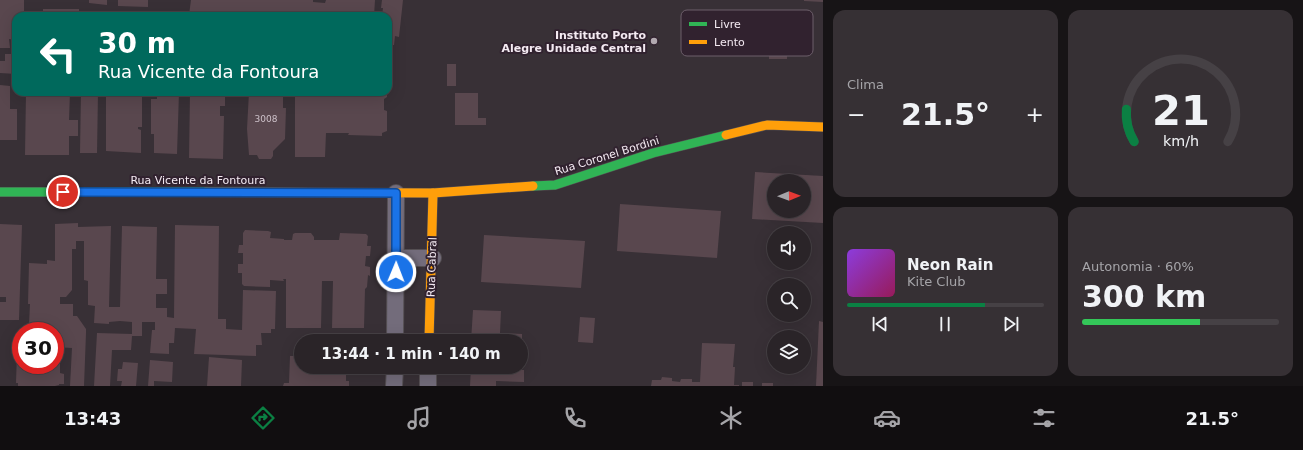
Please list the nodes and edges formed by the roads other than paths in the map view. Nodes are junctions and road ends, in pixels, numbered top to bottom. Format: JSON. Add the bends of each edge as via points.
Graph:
{"nodes":[{"id":1,"x":823,"y":127,"type":"edge"},
{"id":2,"x":0,"y":192,"type":"edge"},
{"id":3,"x":396,"y":193,"type":"junction"},
{"id":4,"x":433,"y":193,"type":"junction"},
{"id":5,"x":396,"y":258,"type":"junction"},
{"id":6,"x":432,"y":258,"type":"junction"},
{"id":7,"x":395,"y":334,"type":"edge"},
{"id":8,"x":429,"y":334,"type":"edge"},
{"id":9,"x":395,"y":374,"type":"edge"},
{"id":10,"x":428,"y":374,"type":"edge"},
{"id":11,"x":394,"y":386,"type":"edge"},
{"id":12,"x":428,"y":386,"type":"edge"}],
"edges":[{"from":1,"to":4,"type":"street","name":"Rua Coronel Bordini","via":[[767,125],[653,154],[555,185]]},
{"from":2,"to":3,"type":"street","name":"Rua Vicente da Fontoura"},
{"from":3,"to":4,"type":"street","name":"Rua Coronel Bordini"},
{"from":3,"to":5,"type":"street"},
{"from":4,"to":6,"type":"street","name":"Rua Cabral"},
{"from":5,"to":6,"type":"street"},
{"from":5,"to":7,"type":"street"},
{"from":6,"to":8,"type":"street","name":"Rua Cabral"},
{"from":9,"to":11,"type":"street"},
{"from":10,"to":12,"type":"street"}]}
